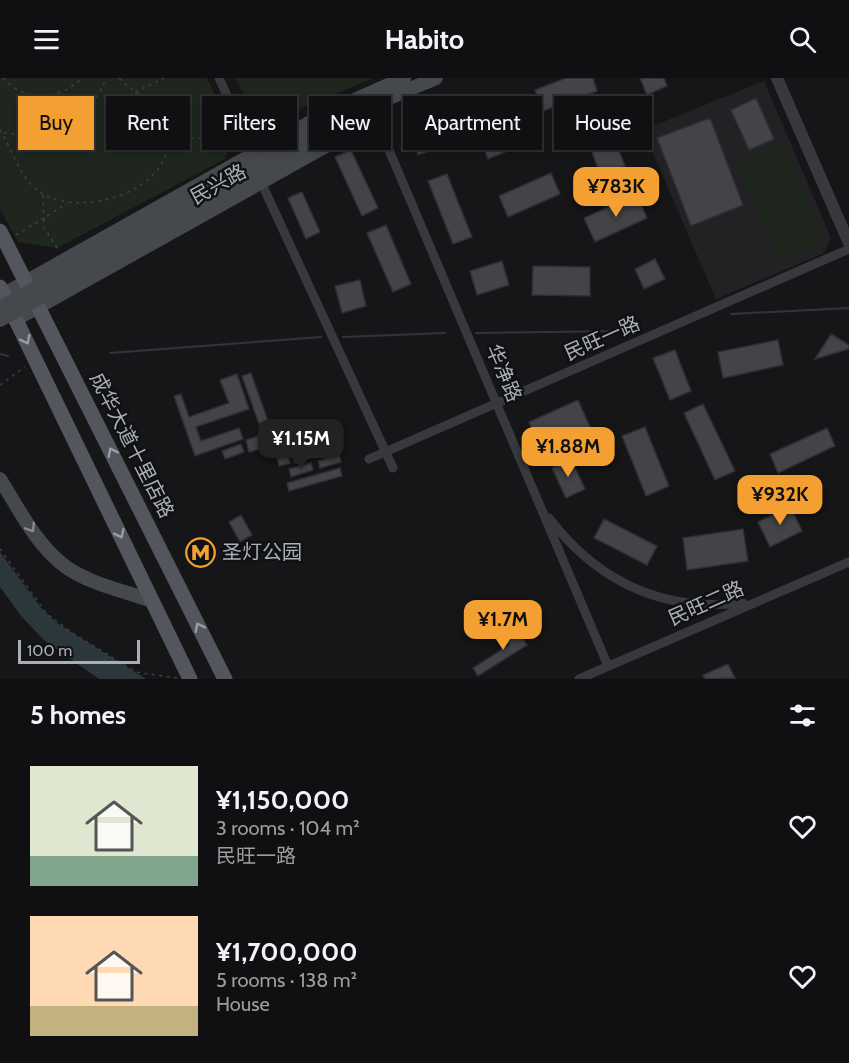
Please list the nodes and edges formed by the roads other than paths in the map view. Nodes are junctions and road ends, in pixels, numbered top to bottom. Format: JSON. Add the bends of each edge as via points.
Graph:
{"nodes":[{"id":1,"x":219,"y":78,"type":"edge"},
{"id":2,"x":405,"y":78,"type":"edge"},
{"id":3,"x":436,"y":78,"type":"edge"},
{"id":4,"x":777,"y":78,"type":"edge"},
{"id":5,"x":376,"y":96,"type":"edge"},
{"id":6,"x":381,"y":96,"type":"edge"},
{"id":7,"x":309,"y":122,"type":"edge"},
{"id":8,"x":309,"y":139,"type":"edge"},
{"id":9,"x":309,"y":141,"type":"edge"},
{"id":10,"x":319,"y":150,"type":"edge"},
{"id":11,"x":390,"y":150,"type":"edge"},
{"id":12,"x":253,"y":153,"type":"junction"},
{"id":13,"x":261,"y":182,"type":"junction"},
{"id":14,"x":7,"y":233,"type":"edge"},
{"id":15,"x":849,"y":243,"type":"edge"},
{"id":16,"x":849,"y":249,"type":"edge"},
{"id":17,"x":26,"y":283,"type":"junction"},
{"id":18,"x":1,"y":297,"type":"edge"},
{"id":19,"x":38,"y":307,"type":"junction"},
{"id":20,"x":8,"y":320,"type":"edge"},
{"id":21,"x":497,"y":403,"type":"junction"},
{"id":22,"x":386,"y":452,"type":"junction"},
{"id":23,"x":369,"y":459,"type":"dead end"},
{"id":24,"x":393,"y":468,"type":"dead end"},
{"id":25,"x":0,"y":479,"type":"edge"},
{"id":26,"x":538,"y":501,"type":"junction"},
{"id":27,"x":849,"y":562,"type":"edge"},
{"id":28,"x":152,"y":600,"type":"junction"},
{"id":29,"x":754,"y":601,"type":"junction"},
{"id":30,"x":608,"y":666,"type":"junction"},
{"id":31,"x":190,"y":679,"type":"edge"},
{"id":32,"x":225,"y":679,"type":"edge"},
{"id":33,"x":579,"y":679,"type":"edge"}],
"edges":[{"from":1,"to":12,"type":"street"},
{"from":2,"to":5,"type":"main road","name":"民兴路"},
{"from":3,"to":6,"type":"main road","name":"民兴路"},
{"from":4,"to":15,"type":"street"},
{"from":7,"to":12,"type":"main road","name":"民兴路"},
{"from":8,"to":18,"type":"main road","name":"民兴路","bridge":true},
{"from":9,"to":20,"type":"main road","name":"民兴路","bridge":true},
{"from":10,"to":13,"type":"main road","name":"民兴路"},
{"from":11,"to":21,"type":"street","name":"华净路"},
{"from":12,"to":17,"type":"main road","name":"民兴路"},
{"from":13,"to":19,"type":"main road","name":"民兴路"},
{"from":13,"to":22,"type":"street"},
{"from":14,"to":17,"type":"main road","name":"成华大道十里店路"},
{"from":16,"to":21,"type":"street","name":"民旺一路"},
{"from":17,"to":18,"type":"main road","name":"民兴路"},
{"from":17,"to":19,"type":"main road","name":"成华大道十里店路"},
{"from":18,"to":20,"type":"main road"},
{"from":19,"to":20,"type":"main road","name":"民兴路"},
{"from":32,"to":19,"type":"main road","name":"成华大道十里店路","one_way":true},
{"from":20,"to":28,"type":"main road","one_way":true,"via":[[36,360]]},
{"from":21,"to":22,"type":"street","name":"民旺一路"},
{"from":21,"to":26,"type":"street","name":"华净路"},
{"from":22,"to":23,"type":"street","name":"民旺一路"},
{"from":22,"to":24,"type":"street"},
{"from":25,"to":28,"type":"main road","one_way":true,"via":[[43,545],[67,568]]},
{"from":26,"to":29,"type":"street","via":[[583,556],[625,584],[672,601]]},
{"from":26,"to":30,"type":"street","name":"华净路"},
{"from":27,"to":29,"type":"street","name":"民旺二路"},
{"from":28,"to":31,"type":"main road"},
{"from":29,"to":30,"type":"street","name":"民旺二路"},
{"from":30,"to":33,"type":"street","name":"民旺二路"}]}
